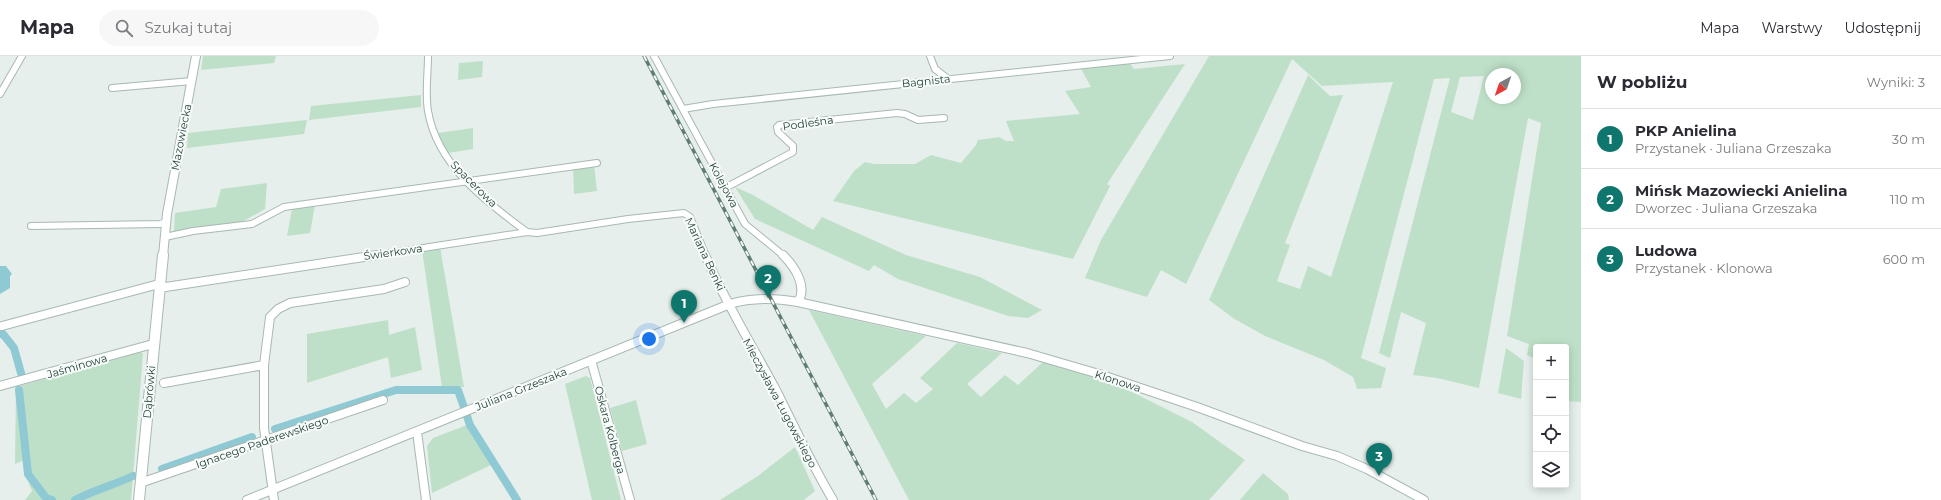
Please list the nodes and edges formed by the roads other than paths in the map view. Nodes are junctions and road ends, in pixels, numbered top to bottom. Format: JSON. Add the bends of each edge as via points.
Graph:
{"nodes":[{"id":1,"x":22,"y":56,"type":"edge"},
{"id":2,"x":196,"y":56,"type":"edge"},
{"id":3,"x":428,"y":56,"type":"edge"},
{"id":4,"x":654,"y":56,"type":"edge"},
{"id":5,"x":930,"y":56,"type":"edge"},
{"id":6,"x":1170,"y":56,"type":"edge"},
{"id":7,"x":948,"y":79,"type":"junction"},
{"id":8,"x":192,"y":81,"type":"junction"},
{"id":9,"x":112,"y":88,"type":"dead end"},
{"id":10,"x":0,"y":94,"type":"edge"},
{"id":11,"x":683,"y":109,"type":"junction"},
{"id":12,"x":944,"y":118,"type":"dead end"},
{"id":13,"x":597,"y":163,"type":"dead end"},
{"id":14,"x":467,"y":181,"type":"junction"},
{"id":15,"x":725,"y":188,"type":"junction"},
{"id":16,"x":628,"y":218,"type":"joint"},
{"id":17,"x":167,"y":220,"type":"junction"},
{"id":18,"x":31,"y":226,"type":"dead end"},
{"id":19,"x":527,"y":232,"type":"junction"},
{"id":20,"x":165,"y":237,"type":"junction"},
{"id":21,"x":405,"y":282,"type":"dead end"},
{"id":22,"x":159,"y":286,"type":"junction"},
{"id":23,"x":798,"y":302,"type":"junction"},
{"id":24,"x":730,"y":304,"type":"junction"},
{"id":25,"x":2,"y":326,"type":"dead end"},
{"id":26,"x":153,"y":344,"type":"junction"},
{"id":27,"x":591,"y":360,"type":"junction"},
{"id":28,"x":264,"y":365,"type":"junction"},
{"id":29,"x":164,"y":383,"type":"dead end"},
{"id":30,"x":0,"y":386,"type":"edge"},
{"id":31,"x":383,"y":400,"type":"dead end"},
{"id":32,"x":417,"y":432,"type":"junction"},
{"id":33,"x":265,"y":440,"type":"junction"},
{"id":34,"x":140,"y":483,"type":"junction"},
{"id":35,"x":273,"y":490,"type":"junction"},
{"id":36,"x":139,"y":500,"type":"edge"},
{"id":37,"x":247,"y":500,"type":"edge"},
{"id":38,"x":274,"y":500,"type":"edge"},
{"id":39,"x":426,"y":500,"type":"edge"},
{"id":40,"x":630,"y":500,"type":"edge"},
{"id":41,"x":833,"y":500,"type":"edge"},
{"id":42,"x":1424,"y":500,"type":"edge"}],
"edges":[{"from":1,"to":10,"type":"street"},
{"from":2,"to":8,"type":"street","name":"Mazowiecka"},
{"from":3,"to":14,"type":"street","name":"Spacerowa","via":[[429,116],[443,151]]},
{"from":4,"to":11,"type":"street","name":"Kolejowa"},
{"from":5,"to":7,"type":"street","via":[[935,70]]},
{"from":6,"to":7,"type":"street","name":"Bagnista"},
{"from":7,"to":11,"type":"street","name":"Bagnista"},
{"from":8,"to":9,"type":"street"},
{"from":8,"to":17,"type":"street","name":"Mazowiecka"},
{"from":11,"to":15,"type":"street","name":"Kolejowa"},
{"from":12,"to":15,"type":"street","name":"Podleśna","via":[[914,120],[905,114],[897,113],[779,125],[778,132],[794,149],[788,156]]},
{"from":13,"to":14,"type":"street"},
{"from":14,"to":19,"type":"street","name":"Spacerowa"},
{"from":14,"to":20,"type":"street","via":[[284,208],[252,224]]},
{"from":15,"to":23,"type":"street","name":"Kolejowa","via":[[750,230],[778,249],[790,261],[800,285],[802,296]]},
{"from":16,"to":19,"type":"street","name":"Świerkowa","via":[[537,233]]},
{"from":16,"to":24,"type":"street","name":"Mariana Benki","via":[[680,212],[688,215],[715,278]]},
{"from":17,"to":18,"type":"street","via":[[160,224]]},
{"from":17,"to":20,"type":"street","name":"Dąbrówki"},
{"from":19,"to":22,"type":"street","name":"Świerkowa"},
{"from":20,"to":22,"type":"street","name":"Dąbrówki"},
{"from":21,"to":28,"type":"street","via":[[384,289],[285,304],[270,317]]},
{"from":22,"to":25,"type":"street"},
{"from":22,"to":26,"type":"street","name":"Dąbrówki"},
{"from":23,"to":24,"type":"street","name":"Juliana Grzeszaka","via":[[767,297]]},
{"from":23,"to":42,"type":"street","name":"Klonowa","via":[[1027,353],[1099,374],[1337,456]]},
{"from":24,"to":27,"type":"street","name":"Juliana Grzeszaka"},
{"from":24,"to":41,"type":"street","name":"Mieczysława Ługowskiego"},
{"from":26,"to":30,"type":"street","name":"Jaśminowa"},
{"from":26,"to":34,"type":"street","name":"Dąbrówki"},
{"from":27,"to":32,"type":"street","name":"Juliana Grzeszaka"},
{"from":27,"to":40,"type":"street","name":"Oskara Kolberga"},
{"from":28,"to":29,"type":"street"},
{"from":28,"to":33,"type":"street"},
{"from":31,"to":33,"type":"street","name":"Ignacego Paderewskiego"},
{"from":32,"to":35,"type":"street","name":"Juliana Grzeszaka"},
{"from":32,"to":39,"type":"street"},
{"from":33,"to":34,"type":"street","name":"Ignacego Paderewskiego"},
{"from":33,"to":35,"type":"street"},
{"from":34,"to":36,"type":"street","name":"Dąbrówki"},
{"from":35,"to":37,"type":"street","name":"Juliana Grzeszaka"},
{"from":35,"to":38,"type":"street"}]}
